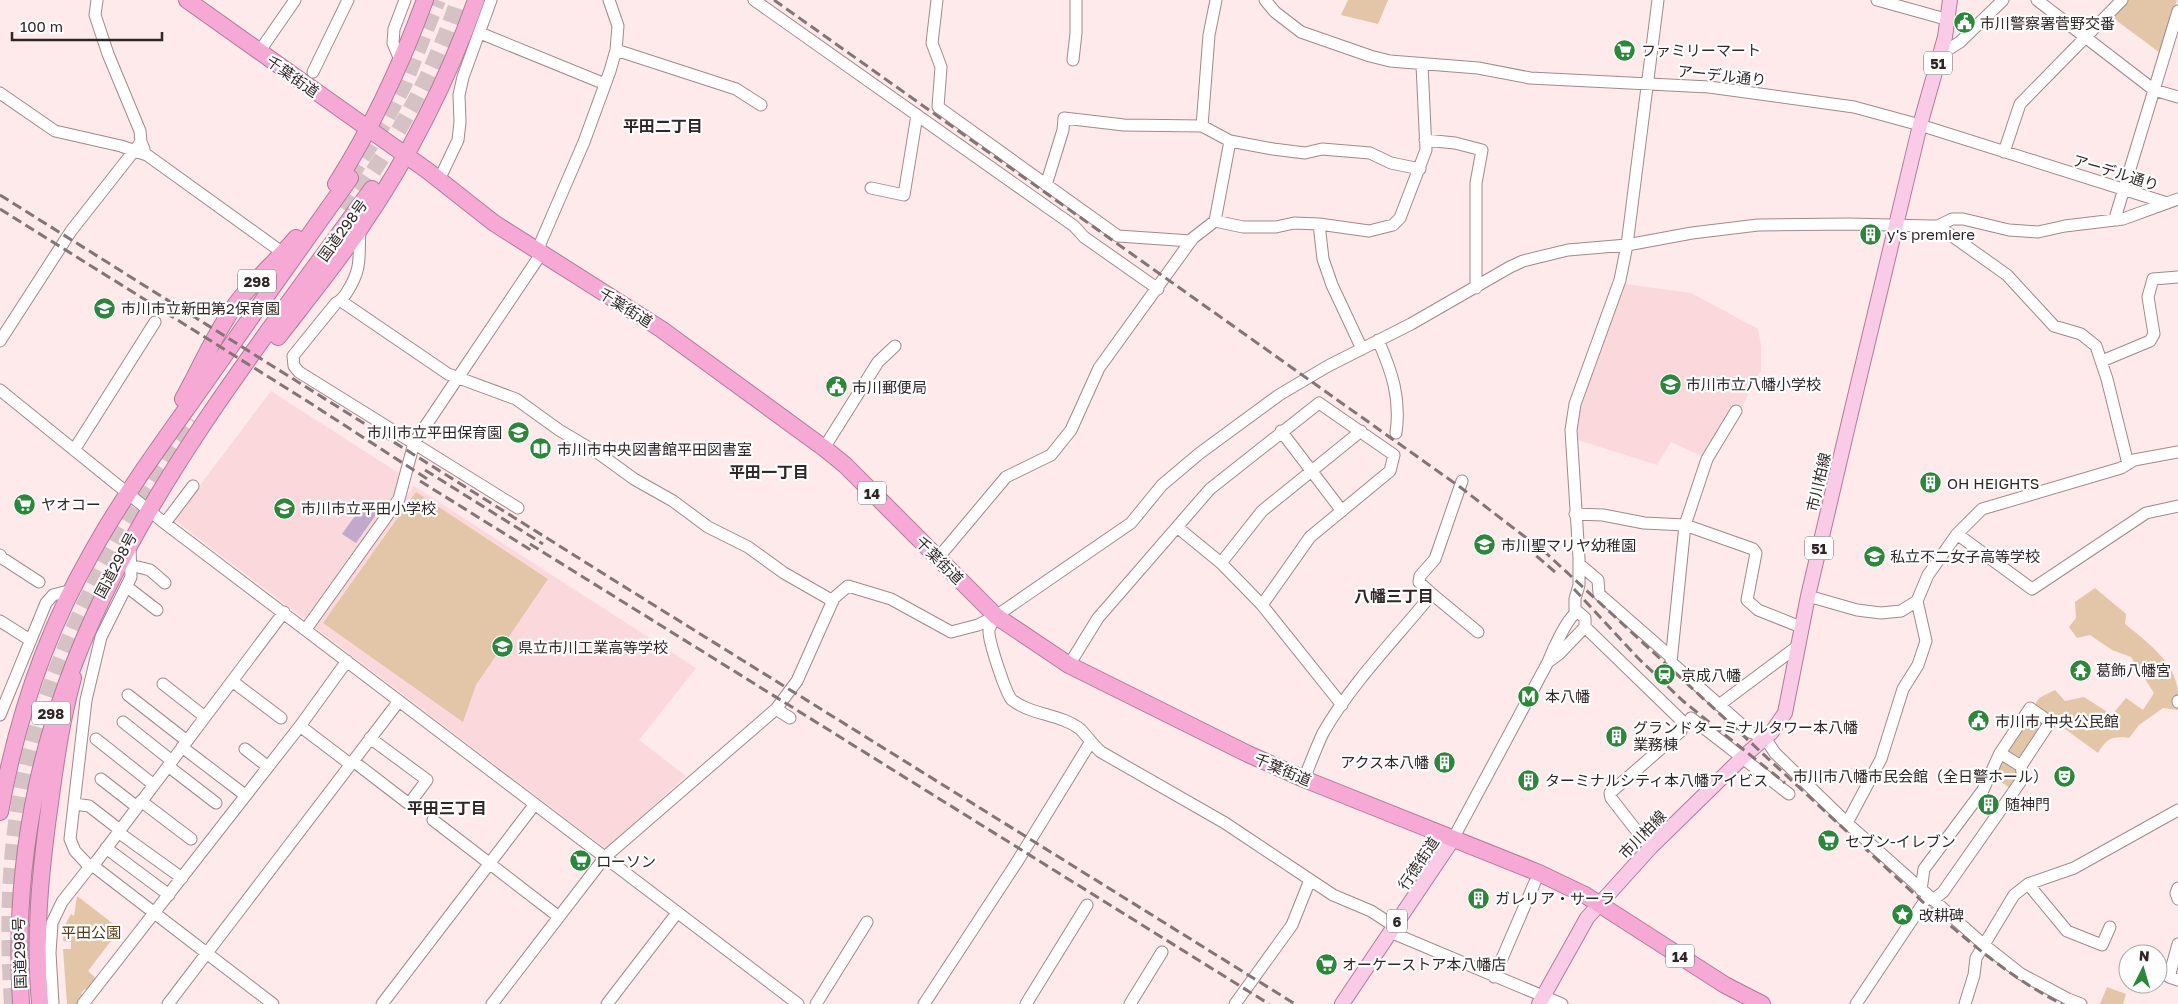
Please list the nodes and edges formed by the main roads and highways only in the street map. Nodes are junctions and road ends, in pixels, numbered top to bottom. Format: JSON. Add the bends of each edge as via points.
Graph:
{"nodes":[{"id":1,"x":187,"y":0,"type":"edge"},
{"id":2,"x":425,"y":0,"type":"edge"},
{"id":3,"x":1950,"y":0,"type":"edge"},
{"id":4,"x":468,"y":2,"type":"edge"},
{"id":5,"x":368,"y":130,"type":"junction"},
{"id":6,"x":405,"y":155,"type":"junction"},
{"id":7,"x":350,"y":178,"type":"tunnel mouth"},
{"id":8,"x":372,"y":189,"type":"dead end"},
{"id":9,"x":163,"y":442,"type":"junction"},
{"id":10,"x":182,"y":450,"type":"junction"},
{"id":11,"x":93,"y":606,"type":"junction"},
{"id":12,"x":15,"y":739,"type":"junction"},
{"id":13,"x":0,"y":770,"type":"edge"},
{"id":14,"x":0,"y":812,"type":"edge"},
{"id":15,"x":1453,"y":839,"type":"junction"},
{"id":16,"x":1600,"y":904,"type":"junction"},
{"id":17,"x":1541,"y":1000,"type":"edge"},
{"id":18,"x":21,"y":1004,"type":"edge"},
{"id":19,"x":40,"y":1004,"type":"edge"},
{"id":20,"x":1342,"y":1004,"type":"edge"},
{"id":21,"x":1762,"y":1004,"type":"edge"}],
"edges":[{"from":1,"to":5,"type":"highway","name":"千葉街道","number":"14"},
{"from":2,"to":5,"type":"highway","number":"298","via":[[388,92]]},
{"from":3,"to":16,"type":"main road","name":"市川柏線","number":"51","via":[[1948,24],[1896,225],[1808,596],[1784,713],[1765,738],[1650,848]]},
{"from":4,"to":6,"type":"highway","number":"298","via":[[444,76]]},
{"from":5,"to":6,"type":"highway","name":"千葉街道","number":"14"},
{"from":5,"to":9,"type":"highway","number":"298","via":[[331,192],[224,320]]},
{"from":6,"to":10,"type":"highway","number":"298","via":[[360,228],[274,343]]},
{"from":6,"to":15,"type":"highway","name":"千葉街道","number":"14","via":[[494,223],[661,329],[824,448],[845,465],[996,616],[1069,665],[1304,779]]},
{"from":7,"to":9,"type":"highway","name":"国道298号","number":"298"},
{"from":8,"to":10,"type":"highway","name":"国道298号","number":"298"},
{"from":9,"to":12,"type":"highway","name":"国道298号","number":"298","via":[[103,532],[72,590],[44,653]]},
{"from":10,"to":11,"type":"highway","name":"国道298号","number":"298","via":[[131,533]]},
{"from":11,"to":18,"type":"highway","name":"国道298号","number":"298","via":[[55,701],[29,804],[19,893]]},
{"from":11,"to":19,"type":"highway","via":[[62,726],[47,824],[37,924]]},
{"from":12,"to":13,"type":"highway"},
{"from":12,"to":14,"type":"highway","name":"国道298号","number":"298"},
{"from":15,"to":16,"type":"highway","name":"千葉街道","number":"14","via":[[1545,876]]},
{"from":15,"to":20,"type":"main road","name":"行徳街道","number":"6"},
{"from":16,"to":17,"type":"main road","name":"市川柏線","via":[[1587,918]]},
{"from":16,"to":21,"type":"highway","name":"千葉街道","number":"14","via":[[1725,985]]}]}
